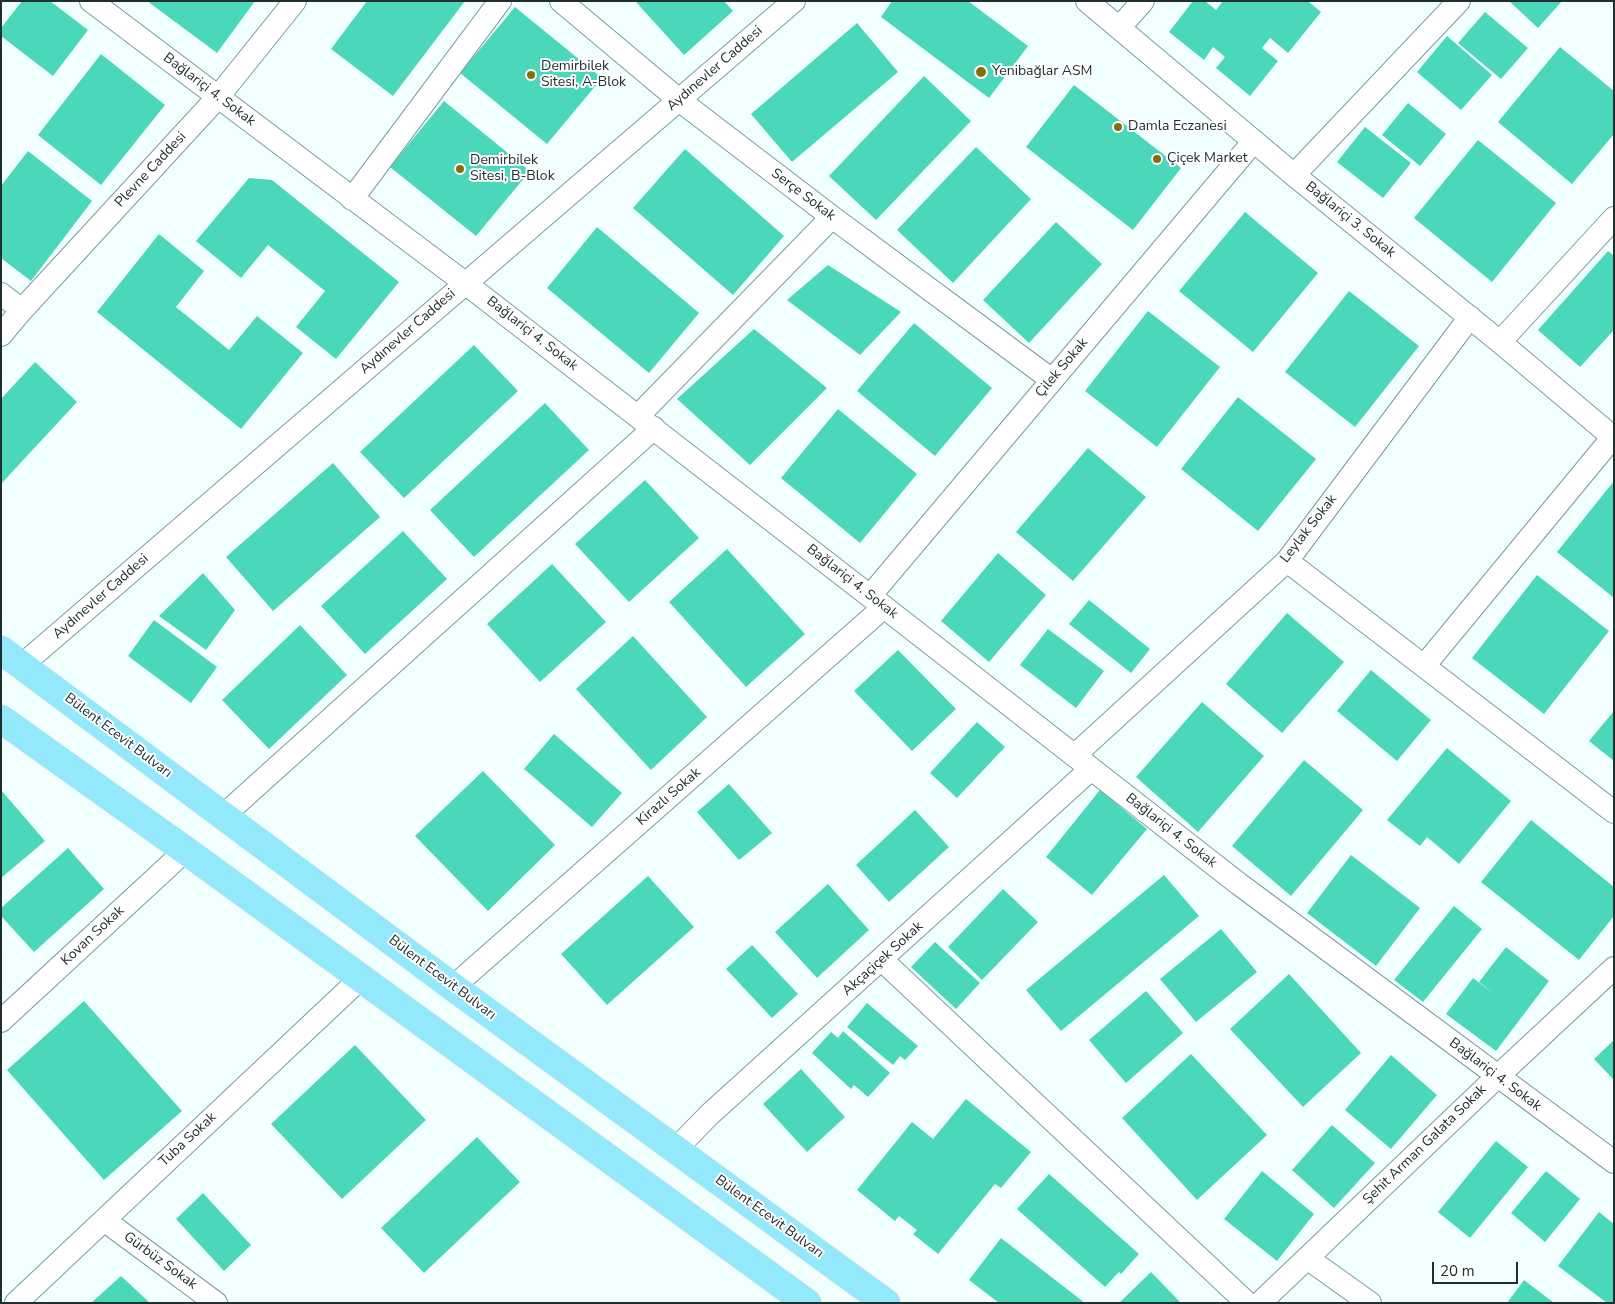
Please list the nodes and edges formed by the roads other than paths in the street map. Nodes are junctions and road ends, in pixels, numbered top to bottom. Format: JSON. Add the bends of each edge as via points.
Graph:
{"nodes":[{"id":1,"x":91,"y":1,"type":"edge"},
{"id":2,"x":295,"y":1,"type":"edge"},
{"id":3,"x":500,"y":1,"type":"edge"},
{"id":4,"x":561,"y":1,"type":"edge"},
{"id":5,"x":794,"y":1,"type":"edge"},
{"id":6,"x":1087,"y":1,"type":"edge"},
{"id":7,"x":1143,"y":1,"type":"edge"},
{"id":8,"x":1459,"y":1,"type":"edge"},
{"id":9,"x":1119,"y":28,"type":"junction"},
{"id":10,"x":218,"y":97,"type":"junction"},
{"id":11,"x":679,"y":100,"type":"junction"},
{"id":12,"x":1254,"y":141,"type":"junction"},
{"id":13,"x":1294,"y":175,"type":"junction"},
{"id":14,"x":352,"y":198,"type":"junction"},
{"id":15,"x":832,"y":217,"type":"junction"},
{"id":16,"x":1614,"y":218,"type":"edge"},
{"id":17,"x":465,"y":283,"type":"junction"},
{"id":18,"x":1,"y":294,"type":"edge"},
{"id":19,"x":22,"y":310,"type":"junction"},
{"id":20,"x":1470,"y":317,"type":"junction"},
{"id":21,"x":1,"y":335,"type":"edge"},
{"id":22,"x":1500,"y":342,"type":"junction"},
{"id":23,"x":1052,"y":380,"type":"junction"},
{"id":24,"x":646,"y":422,"type":"junction"},
{"id":25,"x":1613,"y":438,"type":"edge"},
{"id":26,"x":1287,"y":560,"type":"junction"},
{"id":27,"x":877,"y":601,"type":"junction"},
{"id":28,"x":12,"y":657,"type":"edge"},
{"id":29,"x":1424,"y":666,"type":"junction"},
{"id":30,"x":1,"y":719,"type":"edge"},
{"id":31,"x":1083,"y":762,"type":"junction"},
{"id":32,"x":1614,"y":812,"type":"edge"},
{"id":33,"x":224,"y":815,"type":"junction"},
{"id":34,"x":186,"y":850,"type":"junction"},
{"id":35,"x":882,"y":960,"type":"junction"},
{"id":36,"x":1614,"y":968,"type":"edge"},
{"id":37,"x":360,"y":978,"type":"junction"},
{"id":38,"x":453,"y":987,"type":"junction"},
{"id":39,"x":1,"y":1021,"type":"edge"},
{"id":40,"x":1498,"y":1076,"type":"junction"},
{"id":41,"x":676,"y":1149,"type":"junction"},
{"id":42,"x":1614,"y":1162,"type":"edge"},
{"id":43,"x":104,"y":1220,"type":"junction"},
{"id":44,"x":1307,"y":1258,"type":"junction"},
{"id":45,"x":16,"y":1303,"type":"edge"},
{"id":46,"x":216,"y":1303,"type":"edge"},
{"id":47,"x":807,"y":1303,"type":"edge"},
{"id":48,"x":886,"y":1303,"type":"edge"},
{"id":49,"x":1247,"y":1303,"type":"edge"},
{"id":50,"x":1260,"y":1303,"type":"edge"},
{"id":51,"x":1370,"y":1303,"type":"edge"}],
"edges":[{"from":1,"to":10,"type":"street","name":"Bağlariçi 4. Sokak"},
{"from":2,"to":10,"type":"street","name":"Plevne Caddesi"},
{"from":3,"to":14,"type":"street"},
{"from":4,"to":11,"type":"street","name":"Serçe Sokak"},
{"from":5,"to":11,"type":"street","name":"Aydınevler Caddesi"},
{"from":6,"to":9,"type":"street","name":"Bağlariçi 3. Sokak"},
{"from":7,"to":9,"type":"street"},
{"from":8,"to":13,"type":"street"},
{"from":9,"to":12,"type":"street","name":"Bağlariçi 3. Sokak"},
{"from":10,"to":14,"type":"street","name":"Bağlariçi 4. Sokak"},
{"from":10,"to":19,"type":"street","name":"Plevne Caddesi"},
{"from":11,"to":15,"type":"street","name":"Serçe Sokak"},
{"from":11,"to":17,"type":"street","name":"Aydınevler Caddesi"},
{"from":12,"to":13,"type":"street","name":"Bağlariçi 3. Sokak"},
{"from":12,"to":23,"type":"street","name":"Çilek Sokak"},
{"from":13,"to":20,"type":"street","name":"Bağlariçi 3. Sokak"},
{"from":14,"to":17,"type":"street","name":"Bağlariçi 4. Sokak"},
{"from":15,"to":23,"type":"street","name":"Serçe Sokak"},
{"from":15,"to":24,"type":"street"},
{"from":16,"to":22,"type":"street"},
{"from":17,"to":24,"type":"street","name":"Bağlariçi 4. Sokak"},
{"from":17,"to":28,"type":"street","name":"Aydınevler Caddesi"},
{"from":18,"to":19,"type":"street"},
{"from":19,"to":21,"type":"street","name":"Plevne Caddesi"},
{"from":20,"to":22,"type":"street","name":"Bağlariçi 3. Sokak"},
{"from":20,"to":26,"type":"street","name":"Leylak Sokak"},
{"from":22,"to":25,"type":"street","name":"Bağlariçi 3. Sokak"},
{"from":23,"to":27,"type":"street","name":"Çilek Sokak"},
{"from":24,"to":27,"type":"street","name":"Bağlariçi 4. Sokak"},
{"from":24,"to":33,"type":"street"},
{"from":25,"to":29,"type":"street"},
{"from":26,"to":29,"type":"street"},
{"from":26,"to":31,"type":"street","name":"Leylak Sokak"},
{"from":27,"to":31,"type":"street","name":"Bağlariçi 4. Sokak"},
{"from":27,"to":38,"type":"street","name":"Kirazlı Sokak"},
{"from":28,"to":33,"type":"main road","name":"Bülent Ecevit Bulvarı"},
{"from":29,"to":32,"type":"street"},
{"from":30,"to":34,"type":"main road"},
{"from":31,"to":35,"type":"street","name":"Akçaçiçek Sokak"},
{"from":31,"to":40,"type":"street","name":"Bağlariçi 4. Sokak","via":[[1239,884]]},
{"from":33,"to":38,"type":"main road","name":"Bülent Ecevit Bulvarı"},
{"from":34,"to":37,"type":"main road"},
{"from":34,"to":39,"type":"street","name":"Kovan Sokak"},
{"from":35,"to":41,"type":"street","name":"Akçaçiçek Sokak"},
{"from":35,"to":49,"type":"street"},
{"from":36,"to":40,"type":"street","name":"Şehit Arman Galata Sokak"},
{"from":37,"to":43,"type":"street","name":"Tuba Sokak"},
{"from":37,"to":47,"type":"main road"},
{"from":38,"to":41,"type":"main road","name":"Bülent Ecevit Bulvarı"},
{"from":40,"to":42,"type":"street","name":"Bağlariçi 4. Sokak"},
{"from":40,"to":44,"type":"street","name":"Şehit Arman Galata Sokak"},
{"from":41,"to":48,"type":"main road","name":"Bülent Ecevit Bulvarı"},
{"from":43,"to":45,"type":"street","name":"Tuba Sokak"},
{"from":43,"to":46,"type":"street","name":"Gürbüz Sokak"},
{"from":44,"to":50,"type":"street","name":"Şehit Arman Galata Sokak"},
{"from":44,"to":51,"type":"street"}]}
